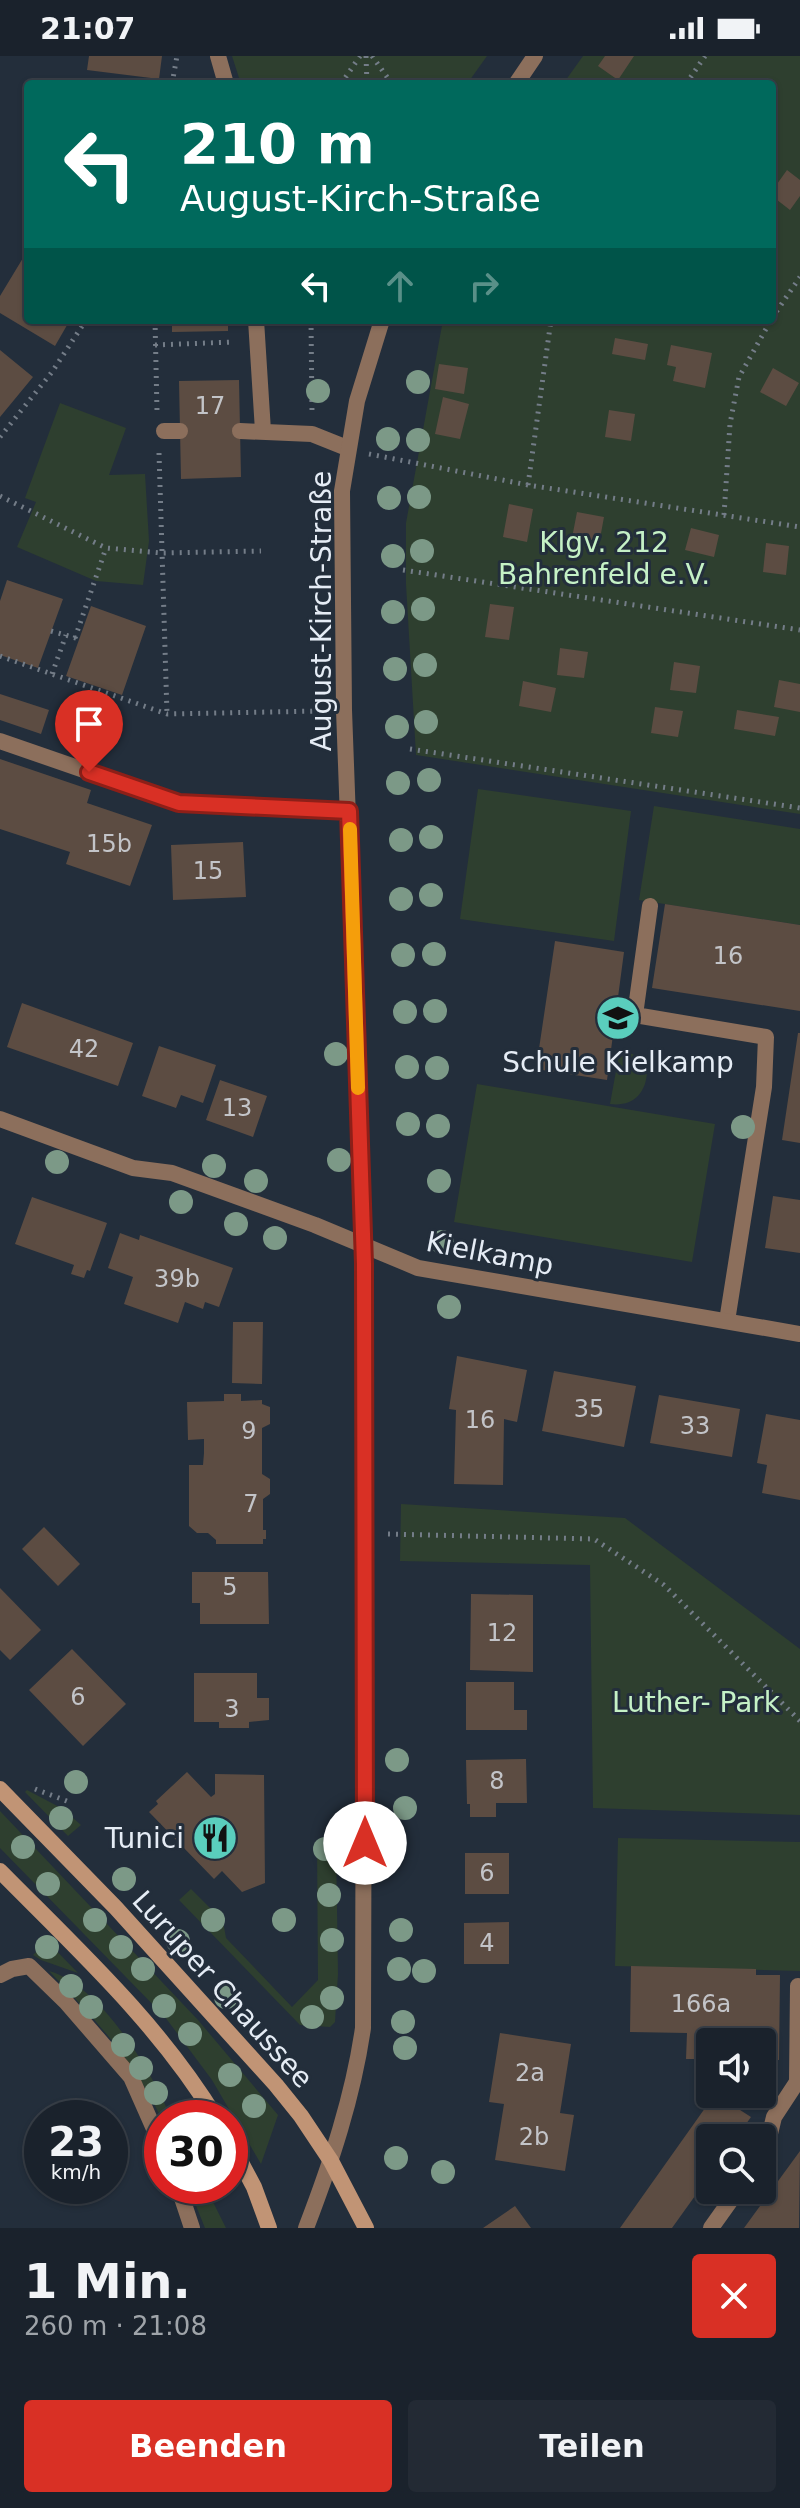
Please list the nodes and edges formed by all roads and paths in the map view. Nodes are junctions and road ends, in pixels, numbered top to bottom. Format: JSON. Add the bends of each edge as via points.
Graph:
{"nodes":[{"id":1,"x":177,"y":56,"type":"edge"},
{"id":2,"x":218,"y":56,"type":"edge"},
{"id":3,"x":360,"y":56,"type":"edge"},
{"id":4,"x":369,"y":56,"type":"edge"},
{"id":5,"x":535,"y":56,"type":"edge"},
{"id":6,"x":705,"y":56,"type":"edge"},
{"id":7,"x":173,"y":80,"type":"edge"},
{"id":8,"x":225,"y":80,"type":"edge"},
{"id":9,"x":344,"y":80,"type":"edge"},
{"id":10,"x":367,"y":80,"type":"edge"},
{"id":11,"x":389,"y":80,"type":"edge"},
{"id":12,"x":519,"y":80,"type":"edge"},
{"id":13,"x":689,"y":80,"type":"edge"},
{"id":14,"x":800,"y":277,"type":"edge"},
{"id":15,"x":776,"y":312,"type":"edge"},
{"id":16,"x":83,"y":324,"type":"edge"},
{"id":17,"x":155,"y":324,"type":"edge"},
{"id":18,"x":256,"y":324,"type":"edge"},
{"id":19,"x":311,"y":324,"type":"edge"},
{"id":20,"x":381,"y":324,"type":"edge"},
{"id":21,"x":550,"y":324,"type":"edge"},
{"id":22,"x":768,"y":324,"type":"edge"},
{"id":23,"x":258,"y":341,"type":"junction"},
{"id":24,"x":155,"y":345,"type":"junction"},
{"id":25,"x":167,"y":427,"type":"dead end"},
{"id":26,"x":240,"y":431,"type":"dead end"},
{"id":27,"x":263,"y":431,"type":"junction"},
{"id":28,"x":312,"y":434,"type":"junction"},
{"id":29,"x":0,"y":437,"type":"edge"},
{"id":30,"x":347,"y":448,"type":"junction"},
{"id":31,"x":159,"y":449,"type":"dead end"},
{"id":32,"x":364,"y":453,"type":"dead end"},
{"id":33,"x":528,"y":485,"type":"junction"},
{"id":34,"x":0,"y":496,"type":"edge"},
{"id":35,"x":724,"y":515,"type":"junction"},
{"id":36,"x":800,"y":527,"type":"edge"},
{"id":37,"x":106,"y":548,"type":"junction"},
{"id":38,"x":261,"y":551,"type":"dead end"},
{"id":39,"x":162,"y":553,"type":"junction"},
{"id":40,"x":403,"y":570,"type":"dead end"},
{"id":41,"x":800,"y":630,"type":"edge"},
{"id":42,"x":51,"y":631,"type":"dead end"},
{"id":43,"x":66,"y":635,"type":"junction"},
{"id":44,"x":0,"y":656,"type":"edge"},
{"id":45,"x":52,"y":674,"type":"junction"},
{"id":46,"x":344,"y":710,"type":"junction"},
{"id":47,"x":167,"y":714,"type":"junction"},
{"id":48,"x":0,"y":741,"type":"edge"},
{"id":49,"x":410,"y":749,"type":"dead end"},
{"id":50,"x":800,"y":808,"type":"edge"},
{"id":51,"x":349,"y":811,"type":"junction"},
{"id":52,"x":650,"y":906,"type":"dead end"},
{"id":53,"x":0,"y":1119,"type":"edge"},
{"id":54,"x":364,"y":1245,"type":"junction"},
{"id":55,"x":727,"y":1321,"type":"junction"},
{"id":56,"x":800,"y":1334,"type":"edge"},
{"id":57,"x":388,"y":1534,"type":"dead end"},
{"id":58,"x":800,"y":1721,"type":"edge"},
{"id":59,"x":0,"y":1789,"type":"edge"},
{"id":60,"x":0,"y":1871,"type":"edge"},
{"id":61,"x":0,"y":1975,"type":"edge"},
{"id":62,"x":798,"y":1986,"type":"edge"},
{"id":63,"x":204,"y":2100,"type":"edge"},
{"id":64,"x":144,"y":2106,"type":"edge"},
{"id":65,"x":772,"y":2124,"type":"edge"},
{"id":66,"x":331,"y":2161,"type":"junction"},
{"id":67,"x":248,"y":2176,"type":"edge"},
{"id":68,"x":184,"y":2204,"type":"edge"},
{"id":69,"x":728,"y":2204,"type":"edge"},
{"id":70,"x":192,"y":2228,"type":"edge"},
{"id":71,"x":269,"y":2228,"type":"edge"},
{"id":72,"x":306,"y":2228,"type":"edge"},
{"id":73,"x":366,"y":2228,"type":"edge"},
{"id":74,"x":711,"y":2228,"type":"edge"}],
"edges":[{"from":1,"to":7,"type":"path"},
{"from":2,"to":8,"type":"street"},
{"from":3,"to":9,"type":"path"},
{"from":4,"to":10,"type":"path"},
{"from":4,"to":11,"type":"path"},
{"from":5,"to":12,"type":"street"},
{"from":6,"to":13,"type":"path"},
{"from":14,"to":15,"type":"path"},
{"from":16,"to":29,"type":"path"},
{"from":17,"to":24,"type":"path"},
{"from":18,"to":23,"type":"street"},
{"from":19,"to":28,"type":"path"},
{"from":20,"to":30,"type":"street","name":"August-Kirch-Straße"},
{"from":21,"to":33,"type":"path"},
{"from":22,"to":35,"type":"path","via":[[739,377]]},
{"from":23,"to":24,"type":"path"},
{"from":23,"to":27,"type":"street"},
{"from":24,"to":25,"type":"path"},
{"from":26,"to":27,"type":"street"},
{"from":27,"to":28,"type":"street"},
{"from":28,"to":30,"type":"street"},
{"from":30,"to":46,"type":"street","name":"August-Kirch-Straße","via":[[342,520]]},
{"from":31,"to":39,"type":"path"},
{"from":32,"to":33,"type":"path"},
{"from":33,"to":35,"type":"path"},
{"from":34,"to":37,"type":"path"},
{"from":35,"to":36,"type":"path"},
{"from":37,"to":39,"type":"path"},
{"from":37,"to":43,"type":"path","via":[[77,639]]},
{"from":38,"to":39,"type":"path"},
{"from":39,"to":47,"type":"path"},
{"from":40,"to":41,"type":"path"},
{"from":42,"to":43,"type":"path"},
{"from":43,"to":45,"type":"path"},
{"from":44,"to":45,"type":"path"},
{"from":45,"to":47,"type":"path"},
{"from":46,"to":47,"type":"path"},
{"from":46,"to":51,"type":"street","name":"August-Kirch-Straße"},
{"from":48,"to":51,"type":"street","via":[[179,803]]},
{"from":49,"to":50,"type":"path"},
{"from":51,"to":54,"type":"street","name":"August-Kirch-Straße"},
{"from":52,"to":55,"type":"street","via":[[635,1015],[766,1037],[764,1087]]},
{"from":53,"to":54,"type":"street","name":"Kielkamp","via":[[133,1168],[172,1173]]},
{"from":54,"to":55,"type":"street","name":"Kielkamp","via":[[418,1268]]},
{"from":54,"to":66,"type":"street","name":"August-Kirch-Straße","via":[[363,2028]]},
{"from":55,"to":56,"type":"street","name":"Kielkamp"},
{"from":57,"to":58,"type":"path","via":[[594,1539],[664,1585]]},
{"from":59,"to":66,"type":"main road","name":"Luruper Chaussee","via":[[245,2050]]},
{"from":60,"to":63,"type":"main road","via":[[120,1991]]},
{"from":61,"to":64,"type":"street","via":[[29,1966],[131,2077]]},
{"from":62,"to":65,"type":"street","via":[[797,2082]]},
{"from":66,"to":72,"type":"street","name":"August-Kirch-Straße"},
{"from":66,"to":73,"type":"main road","name":"Luruper Chaussee"},
{"from":67,"to":71,"type":"main road"},
{"from":68,"to":70,"type":"street"},
{"from":69,"to":74,"type":"street"}]}
